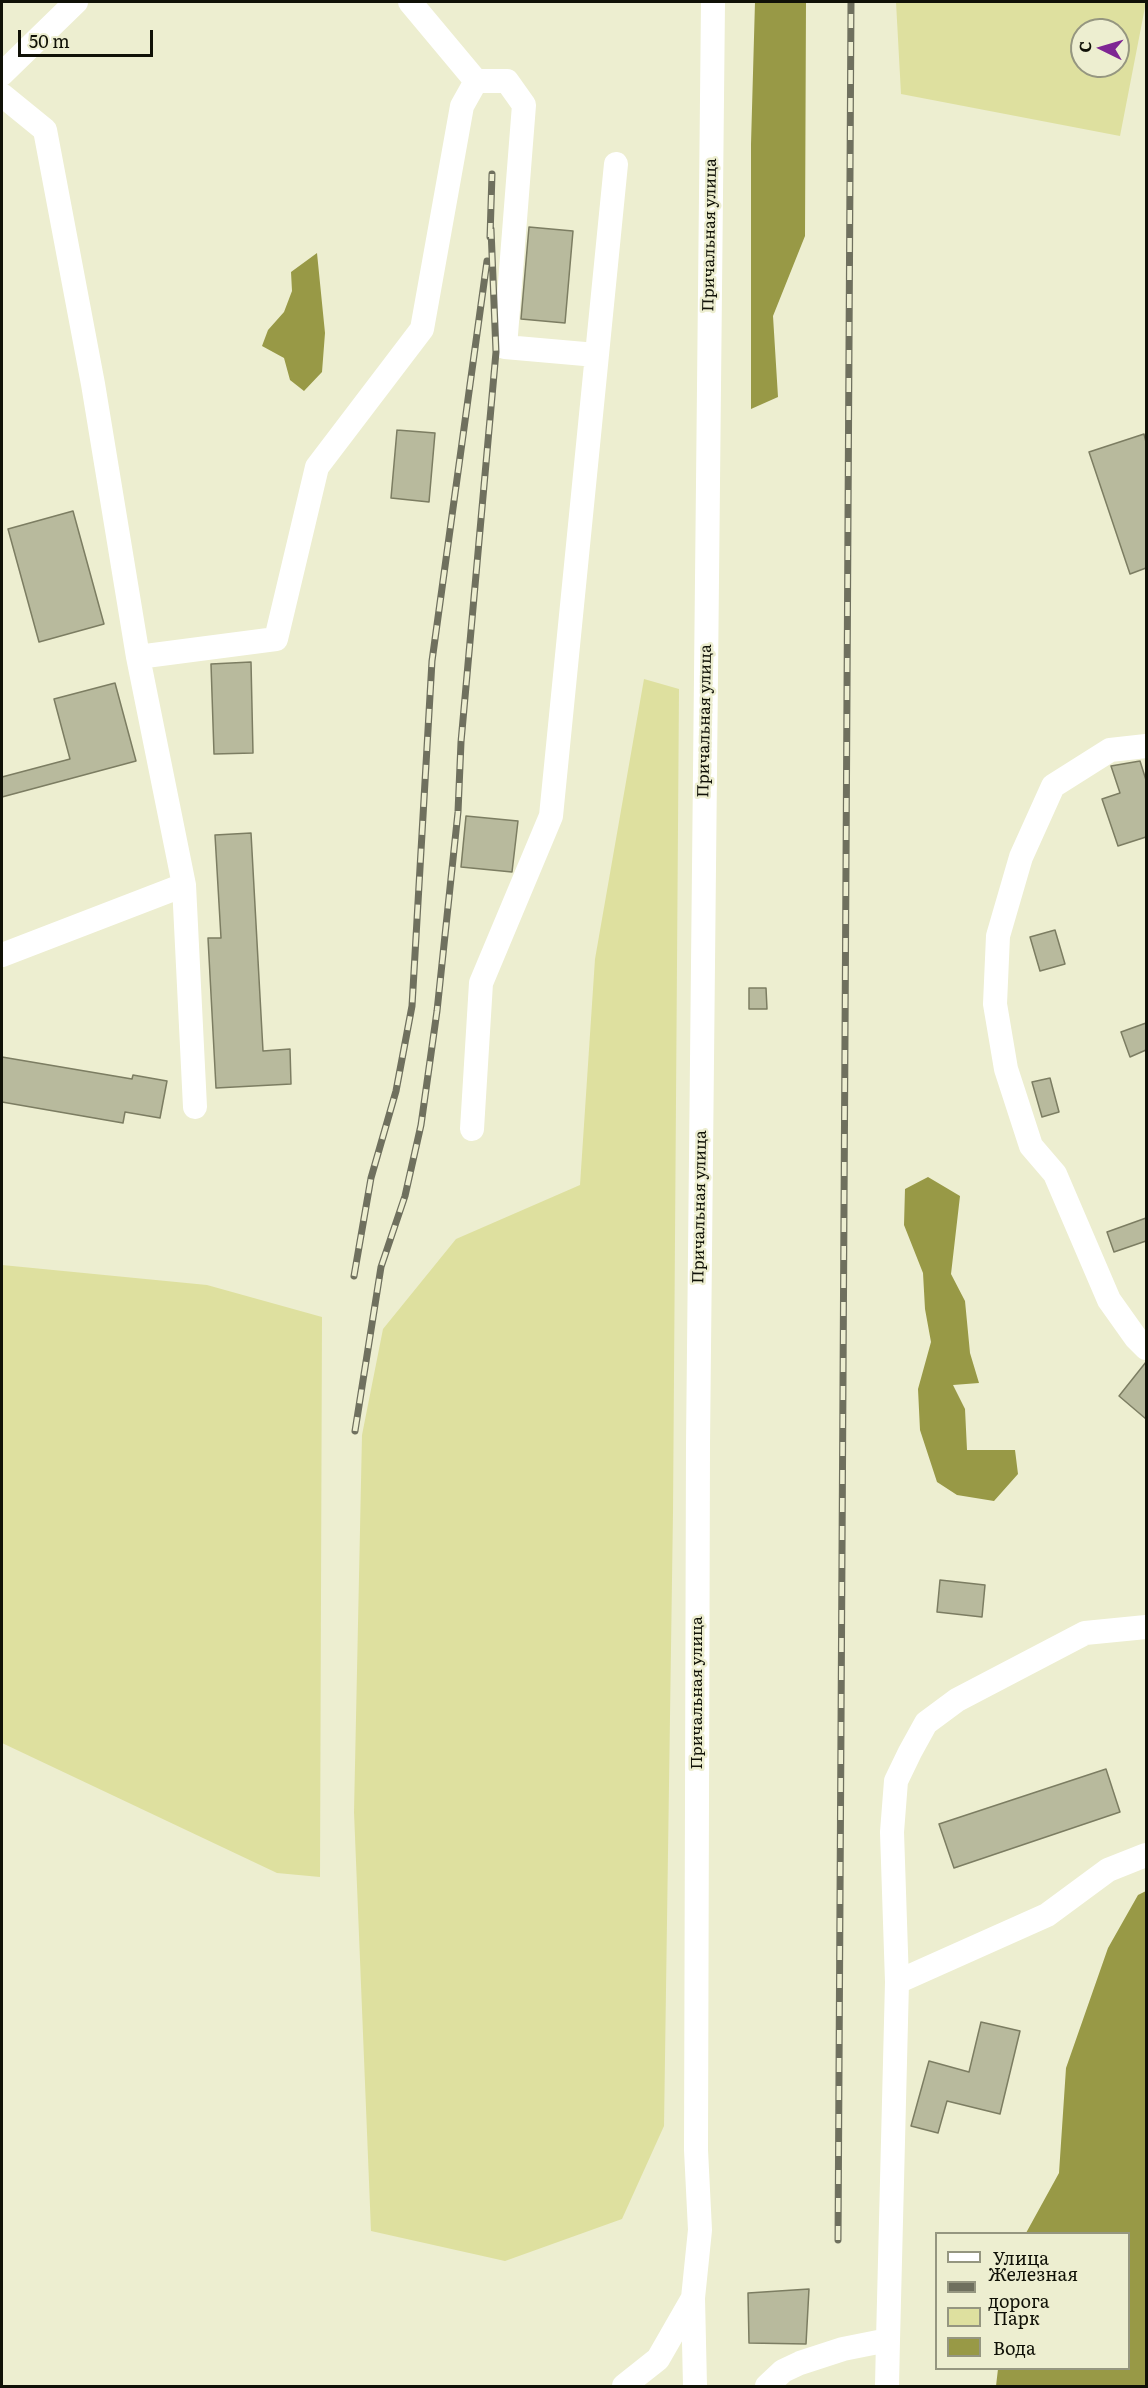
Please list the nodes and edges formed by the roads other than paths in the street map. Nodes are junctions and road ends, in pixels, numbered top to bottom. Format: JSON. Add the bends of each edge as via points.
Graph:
{"nodes":[{"id":1,"x":76,"y":2,"type":"edge"},
{"id":2,"x":410,"y":2,"type":"edge"},
{"id":3,"x":713,"y":2,"type":"edge"},
{"id":4,"x":2,"y":74,"type":"edge"},
{"id":5,"x":476,"y":81,"type":"junction"},
{"id":6,"x":2,"y":95,"type":"edge"},
{"id":7,"x":616,"y":164,"type":"dead end"},
{"id":8,"x":596,"y":355,"type":"junction"},
{"id":9,"x":138,"y":657,"type":"junction"},
{"id":10,"x":1146,"y":746,"type":"edge"},
{"id":11,"x":184,"y":885,"type":"junction"},
{"id":12,"x":2,"y":955,"type":"edge"},
{"id":13,"x":195,"y":1107,"type":"dead end"},
{"id":14,"x":472,"y":1129,"type":"dead end"},
{"id":15,"x":1146,"y":1348,"type":"edge"},
{"id":16,"x":1146,"y":1627,"type":"edge"},
{"id":17,"x":1146,"y":1855,"type":"edge"},
{"id":18,"x":897,"y":1982,"type":"junction"},
{"id":19,"x":693,"y":2298,"type":"junction"},
{"id":20,"x":888,"y":2340,"type":"junction"},
{"id":21,"x":624,"y":2386,"type":"edge"},
{"id":22,"x":695,"y":2386,"type":"edge"},
{"id":23,"x":767,"y":2386,"type":"edge"},
{"id":24,"x":887,"y":2386,"type":"edge"}],
"edges":[{"from":1,"to":4,"type":"street"},
{"from":2,"to":5,"type":"street"},
{"from":3,"to":19,"type":"street","name":"Причальная улица","via":[[698,1444],[696,2150],[700,2230]]},
{"from":5,"to":8,"type":"street","via":[[507,81],[524,105],[505,347]]},
{"from":5,"to":9,"type":"street","via":[[462,106],[422,329],[317,467],[276,639]]},
{"from":6,"to":9,"type":"street","via":[[45,130],[93,384]]},
{"from":7,"to":8,"type":"street"},
{"from":8,"to":14,"type":"street","via":[[551,816],[481,982]]},
{"from":9,"to":11,"type":"street"},
{"from":10,"to":15,"type":"street","via":[[1110,750],[1053,786],[1021,857],[998,936],[995,1004],[1006,1069],[1031,1146],[1055,1174],[1109,1300]]},
{"from":11,"to":12,"type":"street"},
{"from":11,"to":13,"type":"street"},
{"from":16,"to":18,"type":"street","via":[[1085,1633],[957,1700],[926,1723],[897,1781],[892,1833]]},
{"from":17,"to":18,"type":"street","via":[[1107,1870],[1047,1915]]},
{"from":18,"to":20,"type":"street"},
{"from":19,"to":21,"type":"street","name":"Причальная улица","via":[[658,2359]]},
{"from":19,"to":22,"type":"street"},
{"from":20,"to":23,"type":"street","via":[[800,2363],[783,2371]]},
{"from":20,"to":24,"type":"street"}]}
